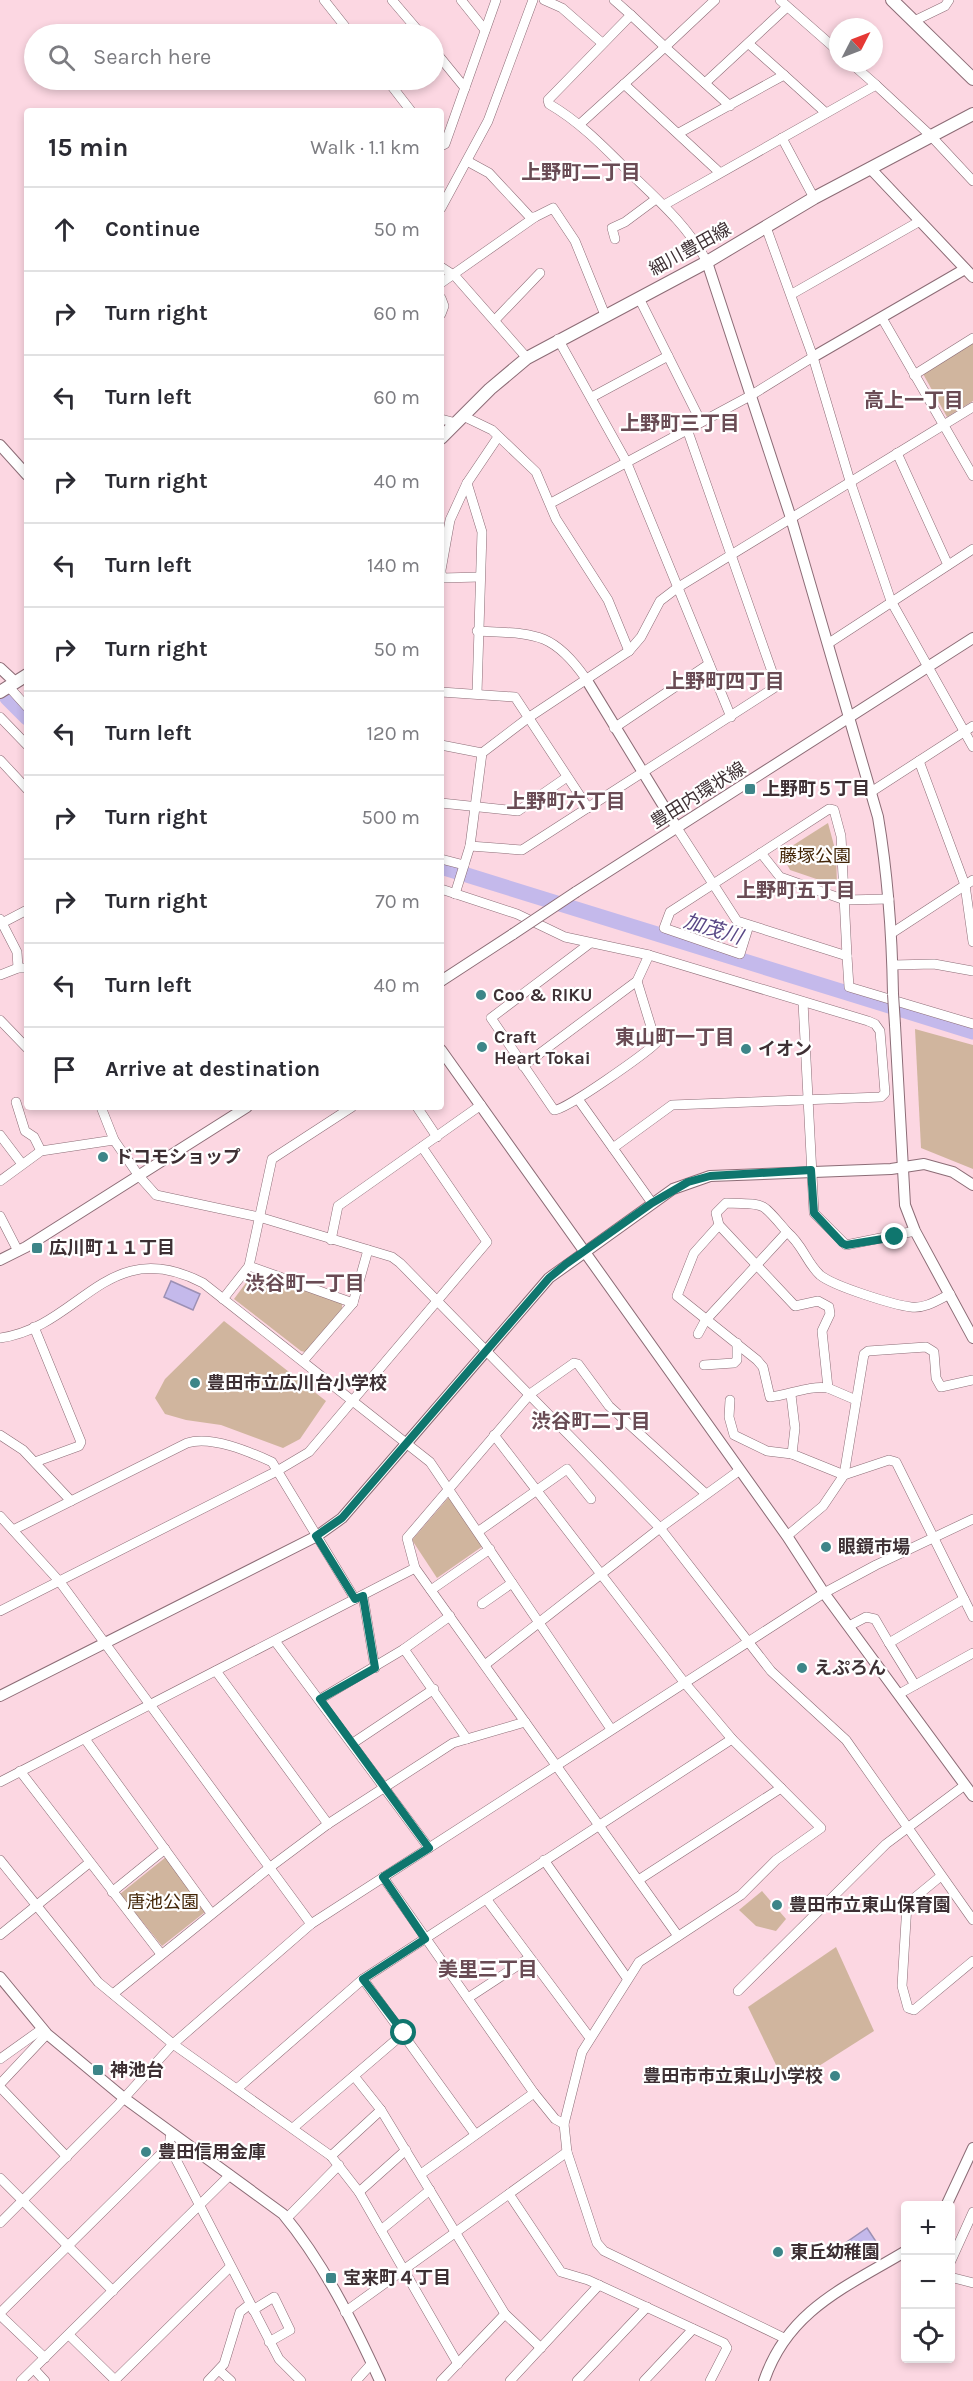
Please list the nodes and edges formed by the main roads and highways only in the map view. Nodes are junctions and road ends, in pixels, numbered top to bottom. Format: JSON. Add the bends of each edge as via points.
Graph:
{"nodes":[{"id":1,"x":892,"y":0,"type":"edge"},
{"id":2,"x":973,"y":79,"type":"edge"},
{"id":3,"x":973,"y":114,"type":"edge"},
{"id":4,"x":444,"y":435,"type":"edge"},
{"id":5,"x":24,"y":677,"type":"edge"},
{"id":6,"x":8,"y":687,"type":"edge"}],
"edges":[{"from":1,"to":2,"type":"main road"},
{"from":3,"to":4,"type":"main road","name":"細川豊田線","via":[[814,198],[707,262],[558,339],[489,389]]},
{"from":5,"to":6,"type":"main road"}]}
